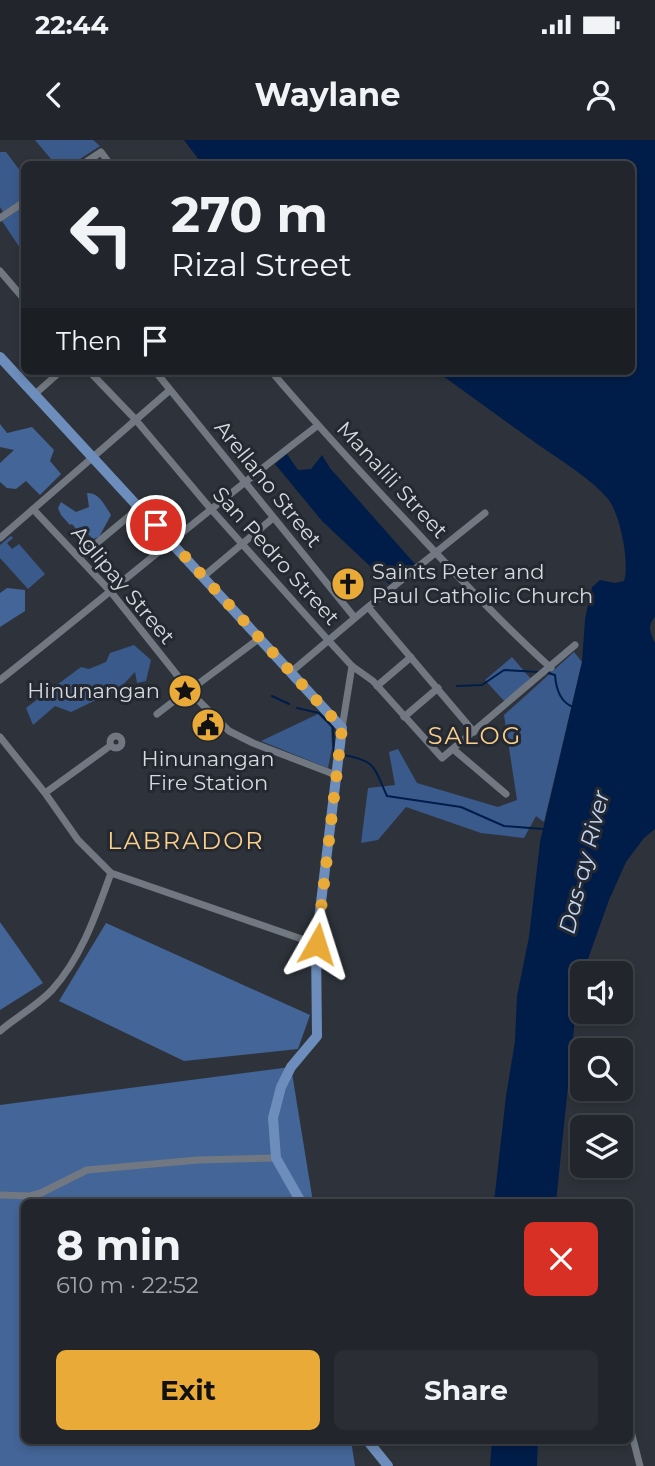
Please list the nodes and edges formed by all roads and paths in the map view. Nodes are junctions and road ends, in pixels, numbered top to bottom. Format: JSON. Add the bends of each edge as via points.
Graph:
{"nodes":[{"id":1,"x":88,"y":161,"type":"edge"},
{"id":2,"x":108,"y":161,"type":"edge"},
{"id":3,"x":21,"y":204,"type":"edge"},
{"id":4,"x":0,"y":218,"type":"edge"},
{"id":5,"x":0,"y":271,"type":"edge"},
{"id":6,"x":21,"y":296,"type":"edge"},
{"id":7,"x":0,"y":357,"type":"edge"},
{"id":8,"x":56,"y":375,"type":"edge"},
{"id":9,"x":93,"y":375,"type":"edge"},
{"id":10,"x":158,"y":375,"type":"edge"},
{"id":11,"x":274,"y":375,"type":"edge"},
{"id":12,"x":170,"y":390,"type":"junction"},
{"id":13,"x":35,"y":394,"type":"junction"},
{"id":14,"x":135,"y":419,"type":"junction"},
{"id":15,"x":317,"y":426,"type":"junction"},
{"id":16,"x":92,"y":457,"type":"junction"},
{"id":17,"x":243,"y":482,"type":"junction"},
{"id":18,"x":139,"y":507,"type":"junction"},
{"id":19,"x":210,"y":508,"type":"junction"},
{"id":20,"x":33,"y":509,"type":"junction"},
{"id":21,"x":485,"y":513,"type":"dead end"},
{"id":22,"x":273,"y":518,"type":"junction"},
{"id":23,"x":0,"y":538,"type":"edge"},
{"id":24,"x":172,"y":542,"type":"junction"},
{"id":25,"x":243,"y":543,"type":"junction"},
{"id":26,"x":435,"y":552,"type":"junction"},
{"id":27,"x":80,"y":557,"type":"junction"},
{"id":28,"x":204,"y":576,"type":"junction"},
{"id":29,"x":111,"y":592,"type":"junction"},
{"id":30,"x":368,"y":607,"type":"junction"},
{"id":31,"x":355,"y":618,"type":"junction"},
{"id":32,"x":260,"y":638,"type":"junction"},
{"id":33,"x":328,"y":640,"type":"junction"},
{"id":34,"x":575,"y":645,"type":"dead end"},
{"id":35,"x":411,"y":657,"type":"junction"},
{"id":36,"x":352,"y":666,"type":"junction"},
{"id":37,"x":291,"y":672,"type":"junction"},
{"id":38,"x":546,"y":672,"type":"junction"},
{"id":39,"x":0,"y":680,"type":"edge"},
{"id":40,"x":185,"y":685,"type":"junction"},
{"id":41,"x":377,"y":686,"type":"junction"},
{"id":42,"x":438,"y":688,"type":"junction"},
{"id":43,"x":194,"y":691,"type":"junction"},
{"id":44,"x":183,"y":695,"type":"junction"},
{"id":45,"x":157,"y":715,"type":"dead end"},
{"id":46,"x":404,"y":717,"type":"junction"},
{"id":47,"x":342,"y":728,"type":"junction"},
{"id":48,"x":474,"y":732,"type":"junction"},
{"id":49,"x":0,"y":737,"type":"edge"},
{"id":50,"x":110,"y":746,"type":"dead end"},
{"id":51,"x":453,"y":749,"type":"junction"},
{"id":52,"x":336,"y":775,"type":"junction"},
{"id":53,"x":45,"y":793,"type":"junction"},
{"id":54,"x":506,"y":794,"type":"dead end"},
{"id":55,"x":111,"y":873,"type":"junction"},
{"id":56,"x":317,"y":944,"type":"junction"},
{"id":57,"x":0,"y":1031,"type":"edge"},
{"id":58,"x":276,"y":1158,"type":"junction"},
{"id":59,"x":0,"y":1195,"type":"edge"},
{"id":60,"x":300,"y":1199,"type":"edge"},
{"id":61,"x":633,"y":1440,"type":"edge"},
{"id":62,"x":370,"y":1444,"type":"edge"},
{"id":63,"x":388,"y":1466,"type":"edge"},
{"id":64,"x":639,"y":1466,"type":"edge"}],
"edges":[{"from":1,"to":2,"type":"street","via":[[101,152]]},
{"from":3,"to":4,"type":"street"},
{"from":5,"to":6,"type":"street"},
{"from":7,"to":13,"type":"main road"},
{"from":8,"to":13,"type":"street"},
{"from":9,"to":14,"type":"street","name":"San Pedro Street"},
{"from":10,"to":12,"type":"street","name":"Arellano Street"},
{"from":11,"to":15,"type":"street","name":"Manalili Street"},
{"from":12,"to":14,"type":"street"},
{"from":12,"to":17,"type":"street","name":"Arellano Street"},
{"from":13,"to":16,"type":"main road"},
{"from":14,"to":16,"type":"street"},
{"from":14,"to":19,"type":"street","name":"San Pedro Street"},
{"from":15,"to":17,"type":"street"},
{"from":15,"to":26,"type":"street","name":"Manalili Street"},
{"from":16,"to":18,"type":"main road"},
{"from":16,"to":20,"type":"street"},
{"from":17,"to":19,"type":"street"},
{"from":17,"to":22,"type":"street","name":"Arellano Street"},
{"from":18,"to":24,"type":"main road"},
{"from":18,"to":27,"type":"street"},
{"from":19,"to":24,"type":"street"},
{"from":19,"to":25,"type":"street","name":"San Pedro Street"},
{"from":20,"to":23,"type":"street"},
{"from":20,"to":27,"type":"street","name":"Aglipay Street"},
{"from":21,"to":26,"type":"street"},
{"from":22,"to":25,"type":"street"},
{"from":22,"to":31,"type":"street","name":"Arellano Street"},
{"from":24,"to":28,"type":"main road"},
{"from":24,"to":29,"type":"street"},
{"from":25,"to":28,"type":"street"},
{"from":25,"to":33,"type":"street","name":"San Pedro Street"},
{"from":26,"to":30,"type":"street"},
{"from":26,"to":38,"type":"street","name":"Manalili Street"},
{"from":27,"to":29,"type":"street","name":"Aglipay Street"},
{"from":28,"to":32,"type":"main road"},
{"from":29,"to":39,"type":"street"},
{"from":29,"to":40,"type":"street","name":"Aglipay Street"},
{"from":30,"to":31,"type":"street"},
{"from":30,"to":35,"type":"street"},
{"from":31,"to":33,"type":"street"},
{"from":32,"to":37,"type":"main road"},
{"from":32,"to":43,"type":"street"},
{"from":33,"to":36,"type":"street","name":"San Pedro Street"},
{"from":33,"to":37,"type":"street"},
{"from":34,"to":38,"type":"street"},
{"from":35,"to":41,"type":"street"},
{"from":35,"to":42,"type":"street"},
{"from":36,"to":41,"type":"street","name":"San Pedro Street"},
{"from":36,"to":47,"type":"street"},
{"from":37,"to":47,"type":"main road"},
{"from":38,"to":48,"type":"street"},
{"from":40,"to":43,"type":"street","via":[[191,684]]},
{"from":40,"to":44,"type":"street"},
{"from":41,"to":46,"type":"street","name":"San Pedro Street"},
{"from":42,"to":46,"type":"street"},
{"from":42,"to":48,"type":"street"},
{"from":43,"to":44,"type":"street","via":[[189,697]]},
{"from":43,"to":52,"type":"street","via":[[229,731]]},
{"from":44,"to":45,"type":"street"},
{"from":46,"to":51,"type":"street","name":"San Pedro Street","via":[[442,758]]},
{"from":47,"to":52,"type":"main road"},
{"from":48,"to":51,"type":"street"},
{"from":49,"to":53,"type":"street"},
{"from":50,"to":53,"type":"street"},
{"from":51,"to":54,"type":"street"},
{"from":52,"to":56,"type":"main road"},
{"from":53,"to":55,"type":"street","via":[[78,839]]},
{"from":55,"to":56,"type":"street"},
{"from":55,"to":57,"type":"street","via":[[87,938],[52,990]]},
{"from":56,"to":58,"type":"main road","via":[[317,1036],[281,1087],[273,1118]]},
{"from":58,"to":59,"type":"street","via":[[87,1170],[41,1193]]},
{"from":58,"to":60,"type":"main road"},
{"from":61,"to":64,"type":"street"},
{"from":62,"to":63,"type":"main road"}]}
